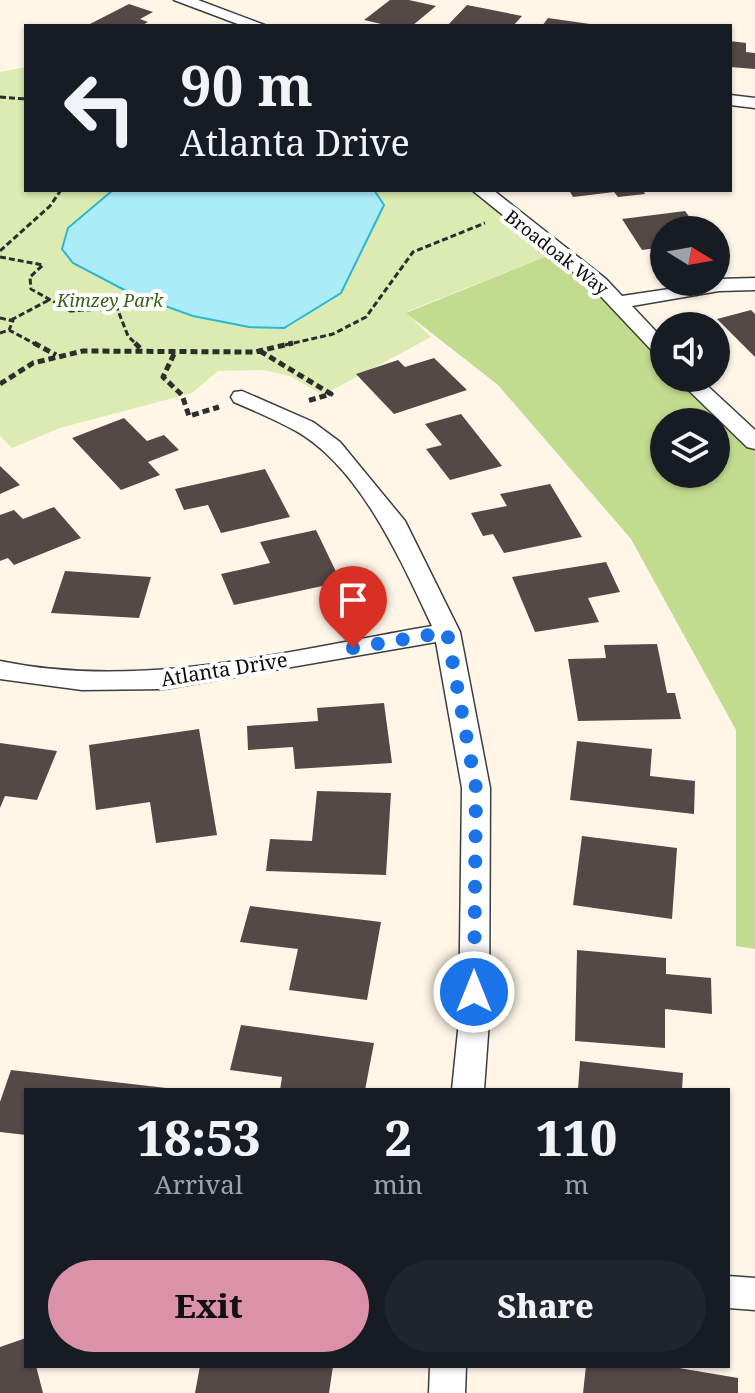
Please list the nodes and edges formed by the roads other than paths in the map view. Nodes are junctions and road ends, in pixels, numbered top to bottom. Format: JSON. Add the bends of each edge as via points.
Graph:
{"nodes":[{"id":1,"x":182,"y":0,"type":"edge"},
{"id":2,"x":253,"y":24,"type":"edge"},
{"id":3,"x":732,"y":100,"type":"edge"},
{"id":4,"x":755,"y":103,"type":"edge"},
{"id":5,"x":483,"y":192,"type":"edge"},
{"id":6,"x":755,"y":284,"type":"edge"},
{"id":7,"x":620,"y":302,"type":"junction"},
{"id":8,"x":650,"y":336,"type":"edge"},
{"id":9,"x":702,"y":392,"type":"edge"},
{"id":10,"x":242,"y":397,"type":"road end"},
{"id":11,"x":755,"y":442,"type":"edge"},
{"id":12,"x":447,"y":632,"type":"junction"},
{"id":13,"x":0,"y":670,"type":"edge"},
{"id":14,"x":468,"y":1088,"type":"edge"},
{"id":15,"x":730,"y":1292,"type":"edge"},
{"id":16,"x":755,"y":1294,"type":"edge"},
{"id":17,"x":448,"y":1368,"type":"edge"},
{"id":18,"x":447,"y":1393,"type":"edge"}],
"edges":[{"from":1,"to":2,"type":"street"},
{"from":3,"to":4,"type":"street"},
{"from":5,"to":7,"type":"street","name":"Broadoak Way"},
{"from":6,"to":7,"type":"street"},
{"from":7,"to":8,"type":"street","name":"Broadoak Way"},
{"from":9,"to":11,"type":"street"},
{"from":10,"to":12,"type":"street","via":[[305,427],[332,447],[393,521]]},
{"from":12,"to":13,"type":"street","name":"Atlanta Drive","via":[[164,680],[119,683]]},
{"from":12,"to":14,"type":"street","via":[[476,788],[474,1021]]},
{"from":15,"to":16,"type":"street"},
{"from":17,"to":18,"type":"street"}]}
